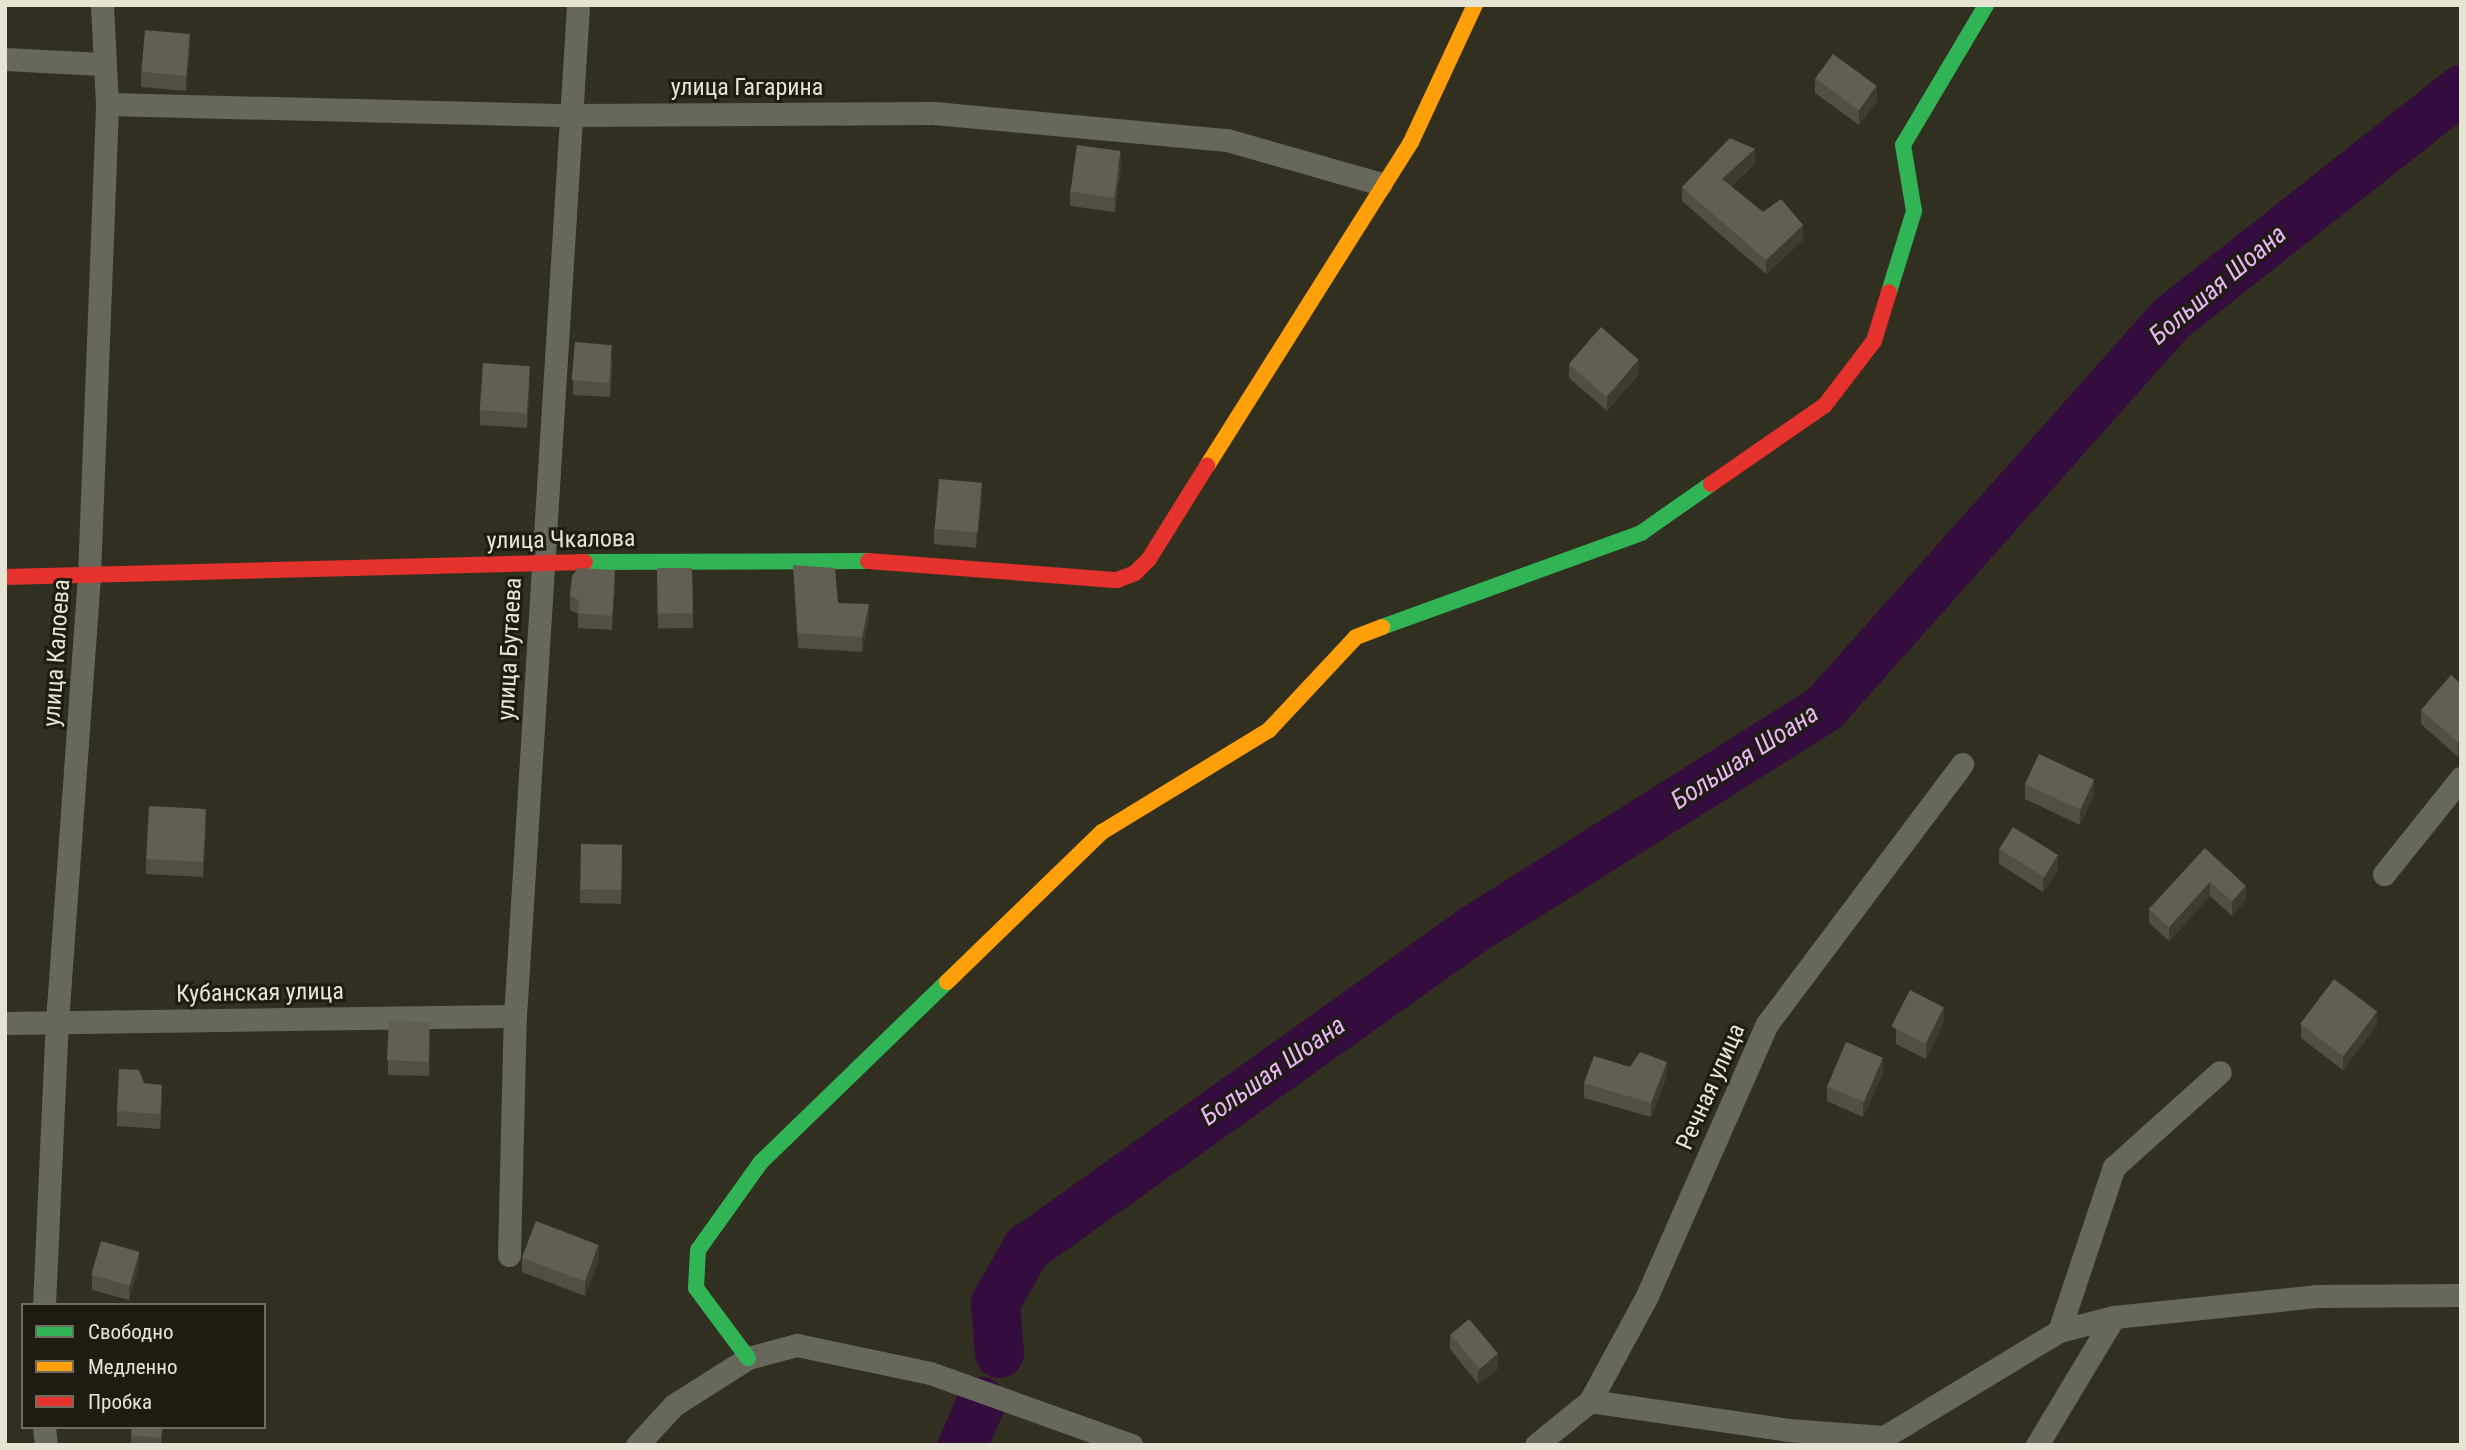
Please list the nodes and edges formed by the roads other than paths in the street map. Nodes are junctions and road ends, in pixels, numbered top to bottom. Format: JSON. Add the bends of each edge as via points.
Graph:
{"nodes":[{"id":1,"x":102,"y":5,"type":"edge"},
{"id":2,"x":578,"y":5,"type":"edge"},
{"id":3,"x":1475,"y":5,"type":"edge"},
{"id":4,"x":1986,"y":5,"type":"edge"},
{"id":5,"x":5,"y":59,"type":"edge"},
{"id":6,"x":102,"y":64,"type":"junction"},
{"id":7,"x":107,"y":104,"type":"junction"},
{"id":8,"x":568,"y":115,"type":"junction"},
{"id":9,"x":1381,"y":184,"type":"junction"},
{"id":10,"x":541,"y":562,"type":"junction"},
{"id":11,"x":89,"y":576,"type":"junction"},
{"id":12,"x":5,"y":577,"type":"edge"},
{"id":13,"x":1962,"y":764,"type":"dead end"},
{"id":14,"x":2461,"y":778,"type":"edge"},
{"id":15,"x":2384,"y":874,"type":"dead end"},
{"id":16,"x":515,"y":1016,"type":"junction"},
{"id":17,"x":57,"y":1022,"type":"junction"},
{"id":18,"x":5,"y":1023,"type":"edge"},
{"id":19,"x":2220,"y":1072,"type":"dead end"},
{"id":20,"x":509,"y":1255,"type":"dead end"},
{"id":21,"x":2461,"y":1295,"type":"edge"},
{"id":22,"x":44,"y":1303,"type":"edge"},
{"id":23,"x":2114,"y":1317,"type":"junction"},
{"id":24,"x":2059,"y":1331,"type":"junction"},
{"id":25,"x":748,"y":1358,"type":"junction"},
{"id":26,"x":1590,"y":1401,"type":"junction"},
{"id":27,"x":637,"y":1445,"type":"edge"},
{"id":28,"x":1131,"y":1445,"type":"edge"},
{"id":29,"x":1536,"y":1445,"type":"edge"},
{"id":30,"x":2036,"y":1445,"type":"edge"}],
"edges":[{"from":1,"to":6,"type":"street","name":"улица Калоева"},
{"from":2,"to":8,"type":"street","name":"улица Бутаева"},
{"from":3,"to":9,"type":"street","via":[[1411,142]]},
{"from":4,"to":25,"type":"street","via":[[1903,145],[1914,211],[1874,341],[1825,405],[1641,533],[1356,637],[1269,730],[1102,832],[761,1162],[698,1250],[696,1288]]},
{"from":5,"to":6,"type":"street"},
{"from":6,"to":7,"type":"street","name":"улица Калоева"},
{"from":7,"to":8,"type":"street","name":"улица Гагарина"},
{"from":7,"to":11,"type":"street","name":"улица Калоева"},
{"from":8,"to":9,"type":"street","name":"улица Гагарина","via":[[934,113],[1227,140]]},
{"from":8,"to":10,"type":"street","name":"улица Бутаева"},
{"from":9,"to":10,"type":"street","name":"улица Чкалова","via":[[1149,559],[1135,573],[1116,580],[893,561]]},
{"from":10,"to":11,"type":"street","name":"улица Чкалова"},
{"from":10,"to":16,"type":"street","name":"улица Бутаева"},
{"from":11,"to":12,"type":"street","name":"улица Чкалова"},
{"from":11,"to":17,"type":"street","name":"улица Калоева"},
{"from":13,"to":26,"type":"street","name":"Речная улица","via":[[1767,1024],[1646,1298]]},
{"from":14,"to":15,"type":"street"},
{"from":16,"to":17,"type":"street","name":"Кубанская улица"},
{"from":16,"to":20,"type":"street","name":"улица Бутаева"},
{"from":17,"to":18,"type":"street","name":"Кубанская улица"},
{"from":17,"to":22,"type":"street","name":"улица Калоева"},
{"from":19,"to":24,"type":"street","via":[[2114,1167]]},
{"from":21,"to":23,"type":"street","via":[[2316,1296]]},
{"from":23,"to":24,"type":"street"},
{"from":23,"to":30,"type":"street"},
{"from":24,"to":26,"type":"street","via":[[1884,1437],[1788,1430]]},
{"from":25,"to":27,"type":"street","via":[[674,1405]]},
{"from":25,"to":28,"type":"street","via":[[797,1345],[930,1373]]},
{"from":26,"to":29,"type":"street","name":"Речная улица"}]}
